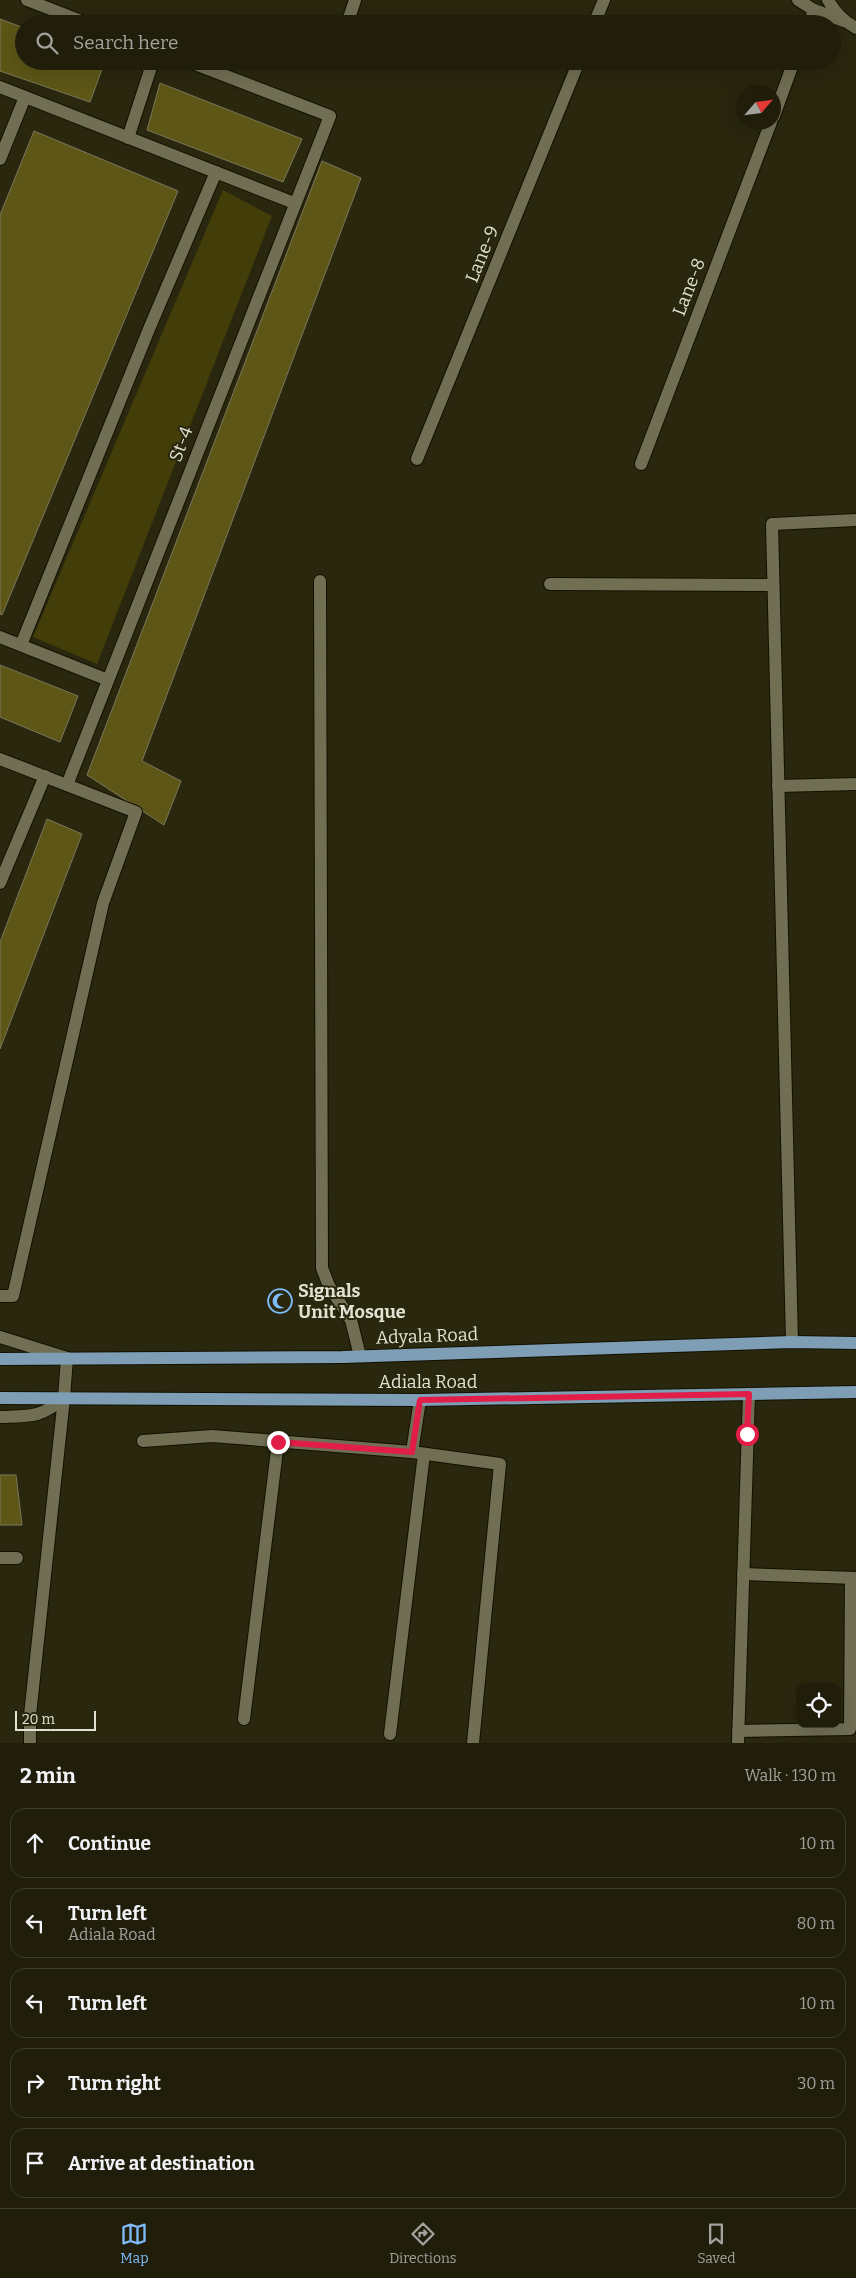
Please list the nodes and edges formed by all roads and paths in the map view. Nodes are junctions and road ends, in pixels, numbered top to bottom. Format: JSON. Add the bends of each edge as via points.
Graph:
{"nodes":[{"id":1,"x":27,"y":0,"type":"edge"},
{"id":2,"x":355,"y":0,"type":"edge"},
{"id":3,"x":604,"y":0,"type":"edge"},
{"id":4,"x":798,"y":0,"type":"edge"},
{"id":5,"x":828,"y":0,"type":"edge"},
{"id":6,"x":814,"y":10,"type":"junction"},
{"id":7,"x":66,"y":15,"type":"edge"},
{"id":8,"x":350,"y":15,"type":"edge"},
{"id":9,"x":598,"y":15,"type":"edge"},
{"id":10,"x":812,"y":15,"type":"edge"},
{"id":11,"x":828,"y":15,"type":"edge"},
{"id":12,"x":838,"y":15,"type":"edge"},
{"id":13,"x":841,"y":18,"type":"edge"},
{"id":14,"x":841,"y":20,"type":"edge"},
{"id":15,"x":844,"y":21,"type":"junction"},
{"id":16,"x":856,"y":28,"type":"edge"},
{"id":17,"x":150,"y":70,"type":"edge"},
{"id":18,"x":210,"y":70,"type":"edge"},
{"id":19,"x":575,"y":70,"type":"edge"},
{"id":20,"x":791,"y":70,"type":"edge"},
{"id":21,"x":0,"y":87,"type":"edge"},
{"id":22,"x":25,"y":97,"type":"junction"},
{"id":23,"x":781,"y":97,"type":"edge"},
{"id":24,"x":768,"y":130,"type":"edge"},
{"id":25,"x":128,"y":138,"type":"junction"},
{"id":26,"x":0,"y":159,"type":"edge"},
{"id":27,"x":216,"y":172,"type":"junction"},
{"id":28,"x":294,"y":203,"type":"junction"},
{"id":29,"x":417,"y":459,"type":"dead end"},
{"id":30,"x":641,"y":464,"type":"dead end"},
{"id":31,"x":856,"y":520,"type":"edge"},
{"id":32,"x":320,"y":580,"type":"dead end"},
{"id":33,"x":550,"y":584,"type":"dead end"},
{"id":34,"x":773,"y":585,"type":"junction"},
{"id":35,"x":0,"y":637,"type":"edge"},
{"id":36,"x":21,"y":645,"type":"junction"},
{"id":37,"x":108,"y":680,"type":"junction"},
{"id":38,"x":0,"y":758,"type":"edge"},
{"id":39,"x":45,"y":776,"type":"junction"},
{"id":40,"x":856,"y":784,"type":"edge"},
{"id":41,"x":67,"y":785,"type":"junction"},
{"id":42,"x":778,"y":786,"type":"junction"},
{"id":43,"x":0,"y":883,"type":"edge"},
{"id":44,"x":0,"y":1296,"type":"edge"},
{"id":45,"x":0,"y":1337,"type":"edge"},
{"id":46,"x":792,"y":1342,"type":"junction"},
{"id":47,"x":856,"y":1342,"type":"edge"},
{"id":48,"x":360,"y":1356,"type":"junction"},
{"id":49,"x":67,"y":1358,"type":"junction"},
{"id":50,"x":0,"y":1359,"type":"edge"},
{"id":51,"x":856,"y":1392,"type":"edge"},
{"id":52,"x":749,"y":1394,"type":"junction"},
{"id":53,"x":0,"y":1398,"type":"edge"},
{"id":54,"x":64,"y":1398,"type":"junction"},
{"id":55,"x":420,"y":1400,"type":"junction"},
{"id":56,"x":0,"y":1416,"type":"edge"},
{"id":57,"x":143,"y":1441,"type":"dead end"},
{"id":58,"x":278,"y":1442,"type":"junction"},
{"id":59,"x":418,"y":1453,"type":"junction"},
{"id":60,"x":0,"y":1558,"type":"edge"},
{"id":61,"x":17,"y":1558,"type":"dead end"},
{"id":62,"x":743,"y":1574,"type":"junction"},
{"id":63,"x":854,"y":1578,"type":"edge"},
{"id":64,"x":244,"y":1719,"type":"dead end"},
{"id":65,"x":390,"y":1734,"type":"dead end"},
{"id":66,"x":738,"y":1737,"type":"edge"},
{"id":67,"x":30,"y":1743,"type":"edge"},
{"id":68,"x":473,"y":1743,"type":"edge"}],
"edges":[{"from":1,"to":7,"type":"street"},
{"from":2,"to":8,"type":"street"},
{"from":3,"to":9,"type":"street"},
{"from":4,"to":6,"type":"street"},
{"from":5,"to":12,"type":"street"},
{"from":6,"to":10,"type":"street"},
{"from":6,"to":11,"type":"street"},
{"from":13,"to":15,"type":"street"},
{"from":14,"to":15,"type":"street"},
{"from":15,"to":16,"type":"street"},
{"from":17,"to":25,"type":"street"},
{"from":18,"to":28,"type":"street","name":"St-4","via":[[330,116]]},
{"from":19,"to":29,"type":"street","name":"Lane-9"},
{"from":20,"to":23,"type":"street"},
{"from":21,"to":22,"type":"street"},
{"from":22,"to":25,"type":"street"},
{"from":22,"to":26,"type":"street"},
{"from":24,"to":30,"type":"street","name":"Lane-8"},
{"from":25,"to":27,"type":"street"},
{"from":27,"to":28,"type":"street"},
{"from":27,"to":36,"type":"street"},
{"from":28,"to":37,"type":"street","name":"St-4"},
{"from":31,"to":34,"type":"street","via":[[772,524]]},
{"from":32,"to":48,"type":"street","via":[[322,1268],[329,1286],[351,1320]]},
{"from":33,"to":34,"type":"street"},
{"from":34,"to":42,"type":"street"},
{"from":35,"to":36,"type":"street"},
{"from":36,"to":37,"type":"street"},
{"from":37,"to":41,"type":"street","name":"St-4"},
{"from":38,"to":39,"type":"street"},
{"from":39,"to":41,"type":"street"},
{"from":39,"to":43,"type":"street"},
{"from":40,"to":42,"type":"street"},
{"from":41,"to":44,"type":"street","via":[[136,812],[103,903],[13,1296]]},
{"from":42,"to":46,"type":"street"},
{"from":45,"to":49,"type":"street"},
{"from":46,"to":47,"type":"main road","name":"Adyala Road"},
{"from":46,"to":48,"type":"main road","name":"Adyala Road"},
{"from":48,"to":49,"type":"main road","name":"Adyala Road"},
{"from":49,"to":50,"type":"main road","name":"Adyala Road"},
{"from":49,"to":54,"type":"street"},
{"from":51,"to":52,"type":"main road","name":"Adiala Road"},
{"from":52,"to":55,"type":"main road","name":"Adiala Road"},
{"from":52,"to":62,"type":"street"},
{"from":53,"to":54,"type":"main road","name":"Adiala Road"},
{"from":54,"to":55,"type":"main road","name":"Adiala Road"},
{"from":54,"to":56,"type":"street","via":[[49,1411],[27,1416]]},
{"from":54,"to":67,"type":"street","via":[[30,1715]]},
{"from":55,"to":59,"type":"street"},
{"from":57,"to":58,"type":"street","via":[[212,1436]]},
{"from":58,"to":59,"type":"street"},
{"from":58,"to":64,"type":"street"},
{"from":59,"to":65,"type":"street"},
{"from":59,"to":68,"type":"street","via":[[500,1464]]},
{"from":60,"to":61,"type":"street"},
{"from":62,"to":63,"type":"street"},
{"from":62,"to":66,"type":"street"},
{"from":63,"to":66,"type":"street","via":[[850,1729]]}]}
